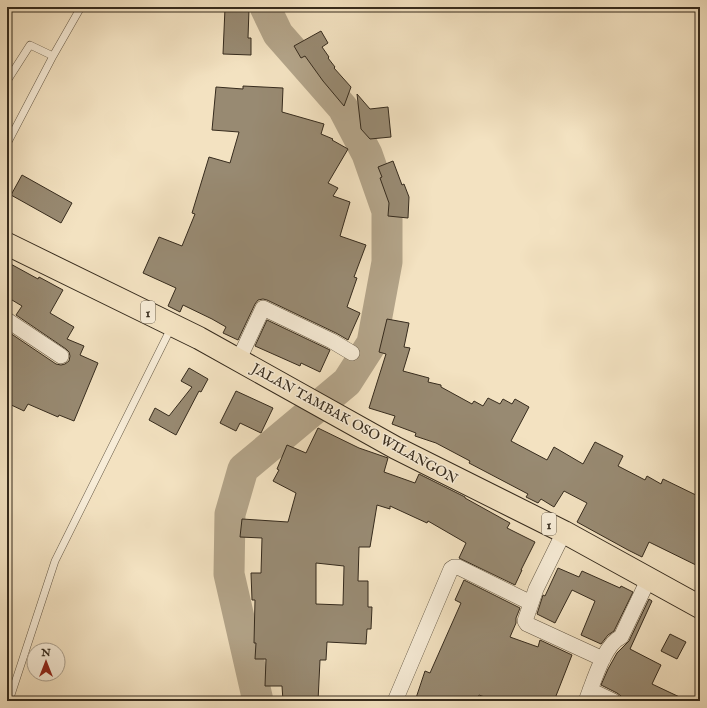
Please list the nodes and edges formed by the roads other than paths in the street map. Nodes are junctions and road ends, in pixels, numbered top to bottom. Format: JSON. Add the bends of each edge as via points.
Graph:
{"nodes":[{"id":1,"x":81,"y":7,"type":"edge"},
{"id":2,"x":53,"y":56,"type":"junction"},
{"id":3,"x":7,"y":81,"type":"edge"},
{"id":4,"x":7,"y":144,"type":"edge"},
{"id":5,"x":7,"y":244,"type":"edge"},
{"id":6,"x":7,"y":320,"type":"edge"},
{"id":7,"x":172,"y":324,"type":"junction"},
{"id":8,"x":352,"y":353,"type":"dead end"},
{"id":9,"x":61,"y":356,"type":"dead end"},
{"id":10,"x":239,"y":359,"type":"junction"},
{"id":11,"x":564,"y":532,"type":"junction"},
{"id":12,"x":649,"y":578,"type":"junction"},
{"id":13,"x":530,"y":603,"type":"junction"},
{"id":14,"x":700,"y":607,"type":"edge"},
{"id":15,"x":603,"y":658,"type":"junction"},
{"id":16,"x":588,"y":696,"type":"edge"},
{"id":17,"x":9,"y":701,"type":"edge"},
{"id":18,"x":396,"y":701,"type":"edge"},
{"id":19,"x":613,"y":701,"type":"edge"}],
"edges":[{"from":1,"to":2,"type":"lane"},
{"from":2,"to":3,"type":"lane","via":[[30,45]]},
{"from":2,"to":4,"type":"lane"},
{"from":5,"to":7,"type":"highway","name":"JALAN TAMBAK OSO WILANGON","number":"1"},
{"from":6,"to":9,"type":"street"},
{"from":7,"to":10,"type":"highway","name":"JALAN TAMBAK OSO WILANGON","number":"1"},
{"from":7,"to":17,"type":"lane","via":[[55,560]]},
{"from":8,"to":10,"type":"street","via":[[263,308]]},
{"from":10,"to":11,"type":"highway","name":"JALAN TAMBAK OSO WILANGON","number":"1","via":[[396,448]]},
{"from":11,"to":12,"type":"highway","name":"JALAN TAMBAK OSO WILANGON","number":"1"},
{"from":11,"to":13,"type":"street"},
{"from":12,"to":14,"type":"highway","name":"JALAN TAMBAK OSO WILANGON","number":"1"},
{"from":12,"to":15,"type":"street","via":[[621,637],[615,639]]},
{"from":13,"to":15,"type":"street","via":[[525,621],[527,624]]},
{"from":13,"to":18,"type":"street","via":[[458,567],[451,569]]},
{"from":15,"to":16,"type":"street"},
{"from":16,"to":19,"type":"street"}]}
